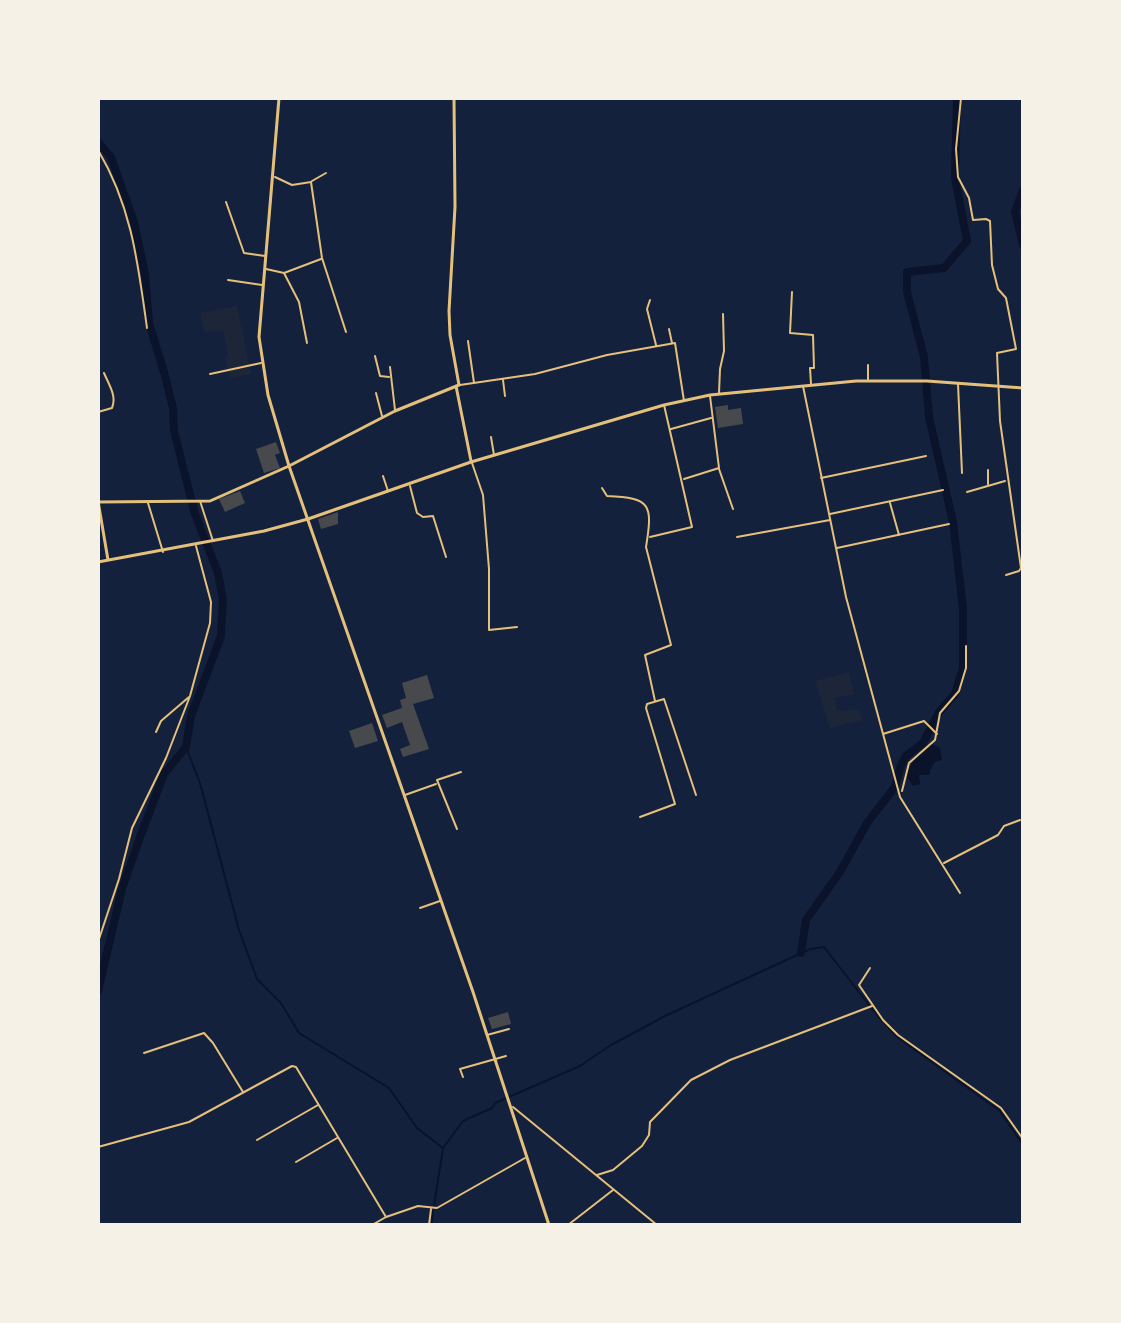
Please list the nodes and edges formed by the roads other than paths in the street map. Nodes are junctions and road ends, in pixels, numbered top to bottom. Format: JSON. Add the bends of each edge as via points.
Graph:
{"nodes":[{"id":1,"x":279,"y":98,"type":"edge"},
{"id":2,"x":454,"y":98,"type":"edge"},
{"id":3,"x":961,"y":98,"type":"edge"},
{"id":4,"x":98,"y":150,"type":"edge"},
{"id":5,"x":326,"y":173,"type":"dead end"},
{"id":6,"x":273,"y":177,"type":"junction"},
{"id":7,"x":311,"y":182,"type":"junction"},
{"id":8,"x":226,"y":202,"type":"dead end"},
{"id":9,"x":266,"y":256,"type":"junction"},
{"id":10,"x":322,"y":258,"type":"junction"},
{"id":11,"x":265,"y":269,"type":"junction"},
{"id":12,"x":284,"y":273,"type":"junction"},
{"id":13,"x":228,"y":280,"type":"dead end"},
{"id":14,"x":263,"y":285,"type":"junction"},
{"id":15,"x":792,"y":292,"type":"dead end"},
{"id":16,"x":650,"y":300,"type":"dead end"},
{"id":17,"x":723,"y":314,"type":"dead end"},
{"id":18,"x":147,"y":328,"type":"dead end"},
{"id":19,"x":669,"y":329,"type":"dead end"},
{"id":20,"x":346,"y":332,"type":"dead end"},
{"id":21,"x":468,"y":341,"type":"dead end"},
{"id":22,"x":307,"y":343,"type":"dead end"},
{"id":23,"x":672,"y":344,"type":"junction"},
{"id":24,"x":656,"y":346,"type":"junction"},
{"id":25,"x":375,"y":356,"type":"dead end"},
{"id":26,"x":262,"y":362,"type":"junction"},
{"id":27,"x":868,"y":365,"type":"dead end"},
{"id":28,"x":390,"y":367,"type":"dead end"},
{"id":29,"x":104,"y":373,"type":"dead end"},
{"id":30,"x":210,"y":374,"type":"dead end"},
{"id":31,"x":391,"y":376,"type":"junction"},
{"id":32,"x":502,"y":379,"type":"junction"},
{"id":33,"x":868,"y":382,"type":"junction"},
{"id":34,"x":474,"y":383,"type":"junction"},
{"id":35,"x":958,"y":384,"type":"junction"},
{"id":36,"x":803,"y":385,"type":"junction"},
{"id":37,"x":811,"y":385,"type":"junction"},
{"id":38,"x":458,"y":386,"type":"junction"},
{"id":39,"x":997,"y":386,"type":"junction"},
{"id":40,"x":1023,"y":388,"type":"edge"},
{"id":41,"x":376,"y":393,"type":"dead end"},
{"id":42,"x":719,"y":394,"type":"junction"},
{"id":43,"x":710,"y":395,"type":"junction"},
{"id":44,"x":505,"y":396,"type":"dead end"},
{"id":45,"x":684,"y":401,"type":"junction"},
{"id":46,"x":664,"y":405,"type":"junction"},
{"id":47,"x":395,"y":411,"type":"junction"},
{"id":48,"x":98,"y":412,"type":"edge"},
{"id":49,"x":382,"y":417,"type":"junction"},
{"id":50,"x":713,"y":418,"type":"junction"},
{"id":51,"x":669,"y":429,"type":"junction"},
{"id":52,"x":491,"y":437,"type":"dead end"},
{"id":53,"x":494,"y":455,"type":"junction"},
{"id":54,"x":926,"y":456,"type":"dead end"},
{"id":55,"x":471,"y":462,"type":"junction"},
{"id":56,"x":289,"y":466,"type":"junction"},
{"id":57,"x":719,"y":468,"type":"junction"},
{"id":58,"x":988,"y":470,"type":"dead end"},
{"id":59,"x":962,"y":473,"type":"dead end"},
{"id":60,"x":383,"y":476,"type":"dead end"},
{"id":61,"x":820,"y":478,"type":"junction"},
{"id":62,"x":682,"y":480,"type":"junction"},
{"id":63,"x":1007,"y":481,"type":"junction"},
{"id":64,"x":409,"y":485,"type":"junction"},
{"id":65,"x":988,"y":486,"type":"junction"},
{"id":66,"x":602,"y":488,"type":"dead end"},
{"id":67,"x":943,"y":490,"type":"dead end"},
{"id":68,"x":389,"y":492,"type":"junction"},
{"id":69,"x":967,"y":492,"type":"dead end"},
{"id":70,"x":198,"y":500,"type":"junction"},
{"id":71,"x":147,"y":501,"type":"junction"},
{"id":72,"x":98,"y":502,"type":"edge"},
{"id":73,"x":889,"y":502,"type":"junction"},
{"id":74,"x":733,"y":509,"type":"dead end"},
{"id":75,"x":829,"y":515,"type":"junction"},
{"id":76,"x":308,"y":519,"type":"junction"},
{"id":77,"x":830,"y":520,"type":"junction"},
{"id":78,"x":949,"y":524,"type":"dead end"},
{"id":79,"x":899,"y":535,"type":"junction"},
{"id":80,"x":649,"y":537,"type":"junction"},
{"id":81,"x":737,"y":537,"type":"dead end"},
{"id":82,"x":212,"y":542,"type":"junction"},
{"id":83,"x":198,"y":545,"type":"junction"},
{"id":84,"x":836,"y":548,"type":"junction"},
{"id":85,"x":163,"y":552,"type":"junction"},
{"id":86,"x":446,"y":557,"type":"dead end"},
{"id":87,"x":108,"y":561,"type":"junction"},
{"id":88,"x":98,"y":562,"type":"edge"},
{"id":89,"x":1006,"y":575,"type":"dead end"},
{"id":90,"x":517,"y":627,"type":"dead end"},
{"id":91,"x":966,"y":646,"type":"dead end"},
{"id":92,"x":190,"y":696,"type":"junction"},
{"id":93,"x":655,"y":701,"type":"junction"},
{"id":94,"x":156,"y":732,"type":"dead end"},
{"id":95,"x":882,"y":735,"type":"junction"},
{"id":96,"x":937,"y":735,"type":"junction"},
{"id":97,"x":461,"y":772,"type":"dead end"},
{"id":98,"x":438,"y":783,"type":"junction"},
{"id":99,"x":900,"y":792,"type":"junction"},
{"id":100,"x":696,"y":795,"type":"dead end"},
{"id":101,"x":404,"y":796,"type":"junction"},
{"id":102,"x":640,"y":817,"type":"dead end"},
{"id":103,"x":1020,"y":820,"type":"dead end"},
{"id":104,"x":457,"y":829,"type":"dead end"},
{"id":105,"x":943,"y":864,"type":"junction"},
{"id":106,"x":960,"y":893,"type":"dead end"},
{"id":107,"x":441,"y":900,"type":"junction"},
{"id":108,"x":420,"y":908,"type":"dead end"},
{"id":109,"x":98,"y":942,"type":"edge"},
{"id":110,"x":870,"y":968,"type":"dead end"},
{"id":111,"x":872,"y":1006,"type":"junction"},
{"id":112,"x":509,"y":1029,"type":"dead end"},
{"id":113,"x":486,"y":1035,"type":"junction"},
{"id":114,"x":144,"y":1053,"type":"dead end"},
{"id":115,"x":506,"y":1056,"type":"dead end"},
{"id":116,"x":494,"y":1060,"type":"junction"},
{"id":117,"x":463,"y":1077,"type":"dead end"},
{"id":118,"x":243,"y":1092,"type":"junction"},
{"id":119,"x":508,"y":1103,"type":"junction"},
{"id":120,"x":319,"y":1105,"type":"junction"},
{"id":121,"x":338,"y":1137,"type":"junction"},
{"id":122,"x":1023,"y":1139,"type":"edge"},
{"id":123,"x":257,"y":1140,"type":"dead end"},
{"id":124,"x":98,"y":1147,"type":"edge"},
{"id":125,"x":526,"y":1157,"type":"junction"},
{"id":126,"x":296,"y":1162,"type":"dead end"},
{"id":127,"x":597,"y":1175,"type":"junction"},
{"id":128,"x":614,"y":1189,"type":"junction"},
{"id":129,"x":431,"y":1207,"type":"junction"},
{"id":130,"x":386,"y":1217,"type":"junction"},
{"id":131,"x":372,"y":1225,"type":"edge"},
{"id":132,"x":429,"y":1225,"type":"edge"},
{"id":133,"x":549,"y":1225,"type":"edge"},
{"id":134,"x":568,"y":1225,"type":"edge"},
{"id":135,"x":657,"y":1225,"type":"edge"}],
"edges":[{"from":1,"to":6,"type":"street"},
{"from":2,"to":38,"type":"street","via":[[449,311]]},
{"from":3,"to":39,"type":"street","via":[[958,177],[973,220],[990,221],[992,265],[1006,298],[1016,349],[997,353]]},
{"from":4,"to":18,"type":"street","via":[[129,218]]},
{"from":5,"to":7,"type":"street"},
{"from":6,"to":7,"type":"street","via":[[292,185]]},
{"from":6,"to":9,"type":"street"},
{"from":7,"to":10,"type":"street"},
{"from":8,"to":9,"type":"street","via":[[244,253]]},
{"from":9,"to":11,"type":"street"},
{"from":10,"to":12,"type":"street"},
{"from":10,"to":20,"type":"street"},
{"from":11,"to":12,"type":"street"},
{"from":11,"to":14,"type":"street"},
{"from":12,"to":22,"type":"street","via":[[299,302]]},
{"from":13,"to":14,"type":"street"},
{"from":14,"to":26,"type":"street"},
{"from":15,"to":37,"type":"street","via":[[790,333],[813,335]]},
{"from":16,"to":24,"type":"street","via":[[647,309]]},
{"from":17,"to":42,"type":"street"},
{"from":19,"to":23,"type":"street"},
{"from":21,"to":34,"type":"street"},
{"from":23,"to":24,"type":"street"},
{"from":23,"to":45,"type":"street"},
{"from":24,"to":32,"type":"street"},
{"from":25,"to":31,"type":"street","via":[[380,376]]},
{"from":26,"to":30,"type":"street"},
{"from":26,"to":56,"type":"street"},
{"from":27,"to":33,"type":"street"},
{"from":28,"to":31,"type":"street"},
{"from":29,"to":48,"type":"street","via":[[114,405]]},
{"from":31,"to":47,"type":"street"},
{"from":32,"to":34,"type":"street"},
{"from":32,"to":44,"type":"street"},
{"from":33,"to":35,"type":"street"},
{"from":33,"to":37,"type":"street"},
{"from":34,"to":38,"type":"street"},
{"from":35,"to":39,"type":"street"},
{"from":35,"to":59,"type":"street"},
{"from":36,"to":37,"type":"street"},
{"from":36,"to":42,"type":"street"},
{"from":36,"to":61,"type":"street"},
{"from":38,"to":47,"type":"street"},
{"from":38,"to":55,"type":"street"},
{"from":39,"to":40,"type":"street"},
{"from":39,"to":63,"type":"street"},
{"from":41,"to":49,"type":"street"},
{"from":42,"to":43,"type":"street"},
{"from":43,"to":45,"type":"street"},
{"from":43,"to":50,"type":"street"},
{"from":45,"to":46,"type":"street"},
{"from":46,"to":51,"type":"street"},
{"from":46,"to":53,"type":"street"},
{"from":47,"to":49,"type":"street"},
{"from":49,"to":56,"type":"street"},
{"from":50,"to":51,"type":"street"},
{"from":50,"to":57,"type":"street"},
{"from":51,"to":62,"type":"street"},
{"from":52,"to":53,"type":"street"},
{"from":53,"to":55,"type":"street"},
{"from":54,"to":61,"type":"street"},
{"from":55,"to":64,"type":"street"},
{"from":55,"to":90,"type":"street","via":[[483,495],[489,630]]},
{"from":56,"to":70,"type":"street","via":[[210,501]]},
{"from":56,"to":76,"type":"street"},
{"from":57,"to":62,"type":"street"},
{"from":57,"to":74,"type":"street"},
{"from":58,"to":65,"type":"street"},
{"from":60,"to":68,"type":"street"},
{"from":61,"to":75,"type":"street"},
{"from":62,"to":80,"type":"street","via":[[692,527]]},
{"from":63,"to":65,"type":"street"},
{"from":63,"to":89,"type":"street","via":[[1021,570]]},
{"from":64,"to":68,"type":"street"},
{"from":64,"to":86,"type":"street","via":[[417,513],[433,516]]},
{"from":65,"to":69,"type":"street"},
{"from":66,"to":80,"type":"street","via":[[607,496],[627,496],[646,504]]},
{"from":67,"to":73,"type":"street"},
{"from":68,"to":76,"type":"street"},
{"from":70,"to":71,"type":"street"},
{"from":70,"to":82,"type":"street"},
{"from":71,"to":72,"type":"street"},
{"from":71,"to":85,"type":"street"},
{"from":72,"to":87,"type":"street"},
{"from":73,"to":75,"type":"street"},
{"from":73,"to":79,"type":"street"},
{"from":75,"to":77,"type":"street"},
{"from":76,"to":82,"type":"street"},
{"from":76,"to":101,"type":"street"},
{"from":77,"to":81,"type":"street"},
{"from":77,"to":84,"type":"street"},
{"from":78,"to":79,"type":"street"},
{"from":79,"to":84,"type":"street"},
{"from":80,"to":93,"type":"street","via":[[646,547],[671,645],[644,657]]},
{"from":82,"to":83,"type":"street"},
{"from":83,"to":85,"type":"street"},
{"from":83,"to":92,"type":"street","via":[[211,602],[210,623]]},
{"from":84,"to":95,"type":"street"},
{"from":85,"to":87,"type":"street"},
{"from":87,"to":88,"type":"street"},
{"from":91,"to":96,"type":"street","via":[[961,685],[940,713]]},
{"from":92,"to":94,"type":"street"},
{"from":92,"to":109,"type":"street","via":[[132,828]]},
{"from":93,"to":100,"type":"street","via":[[664,699]]},
{"from":93,"to":102,"type":"street","via":[[646,708],[675,804]]},
{"from":95,"to":96,"type":"street","via":[[924,721]]},
{"from":95,"to":99,"type":"street"},
{"from":96,"to":99,"type":"street","via":[[909,763]]},
{"from":97,"to":98,"type":"street"},
{"from":98,"to":101,"type":"street"},
{"from":98,"to":104,"type":"street"},
{"from":99,"to":105,"type":"street"},
{"from":101,"to":107,"type":"street"},
{"from":103,"to":105,"type":"street"},
{"from":105,"to":106,"type":"street"},
{"from":107,"to":108,"type":"street"},
{"from":107,"to":113,"type":"street"},
{"from":110,"to":111,"type":"street","via":[[859,985]]},
{"from":111,"to":122,"type":"street","via":[[898,1035],[1001,1108]]},
{"from":111,"to":127,"type":"street","via":[[701,1073],[650,1122],[642,1146],[613,1170]]},
{"from":112,"to":113,"type":"street"},
{"from":113,"to":116,"type":"street"},
{"from":114,"to":118,"type":"street","via":[[204,1033]]},
{"from":115,"to":116,"type":"street"},
{"from":116,"to":117,"type":"street","via":[[460,1069]]},
{"from":116,"to":119,"type":"street"},
{"from":118,"to":120,"type":"street","via":[[292,1066]]},
{"from":118,"to":124,"type":"street","via":[[189,1122]]},
{"from":119,"to":125,"type":"street"},
{"from":119,"to":127,"type":"street"},
{"from":120,"to":121,"type":"street"},
{"from":120,"to":123,"type":"street"},
{"from":121,"to":126,"type":"street"},
{"from":121,"to":130,"type":"street"},
{"from":125,"to":129,"type":"street"},
{"from":125,"to":133,"type":"street"},
{"from":127,"to":128,"type":"street"},
{"from":128,"to":134,"type":"street"},
{"from":128,"to":135,"type":"street"},
{"from":129,"to":130,"type":"street"},
{"from":129,"to":132,"type":"street"},
{"from":130,"to":131,"type":"street"}]}
